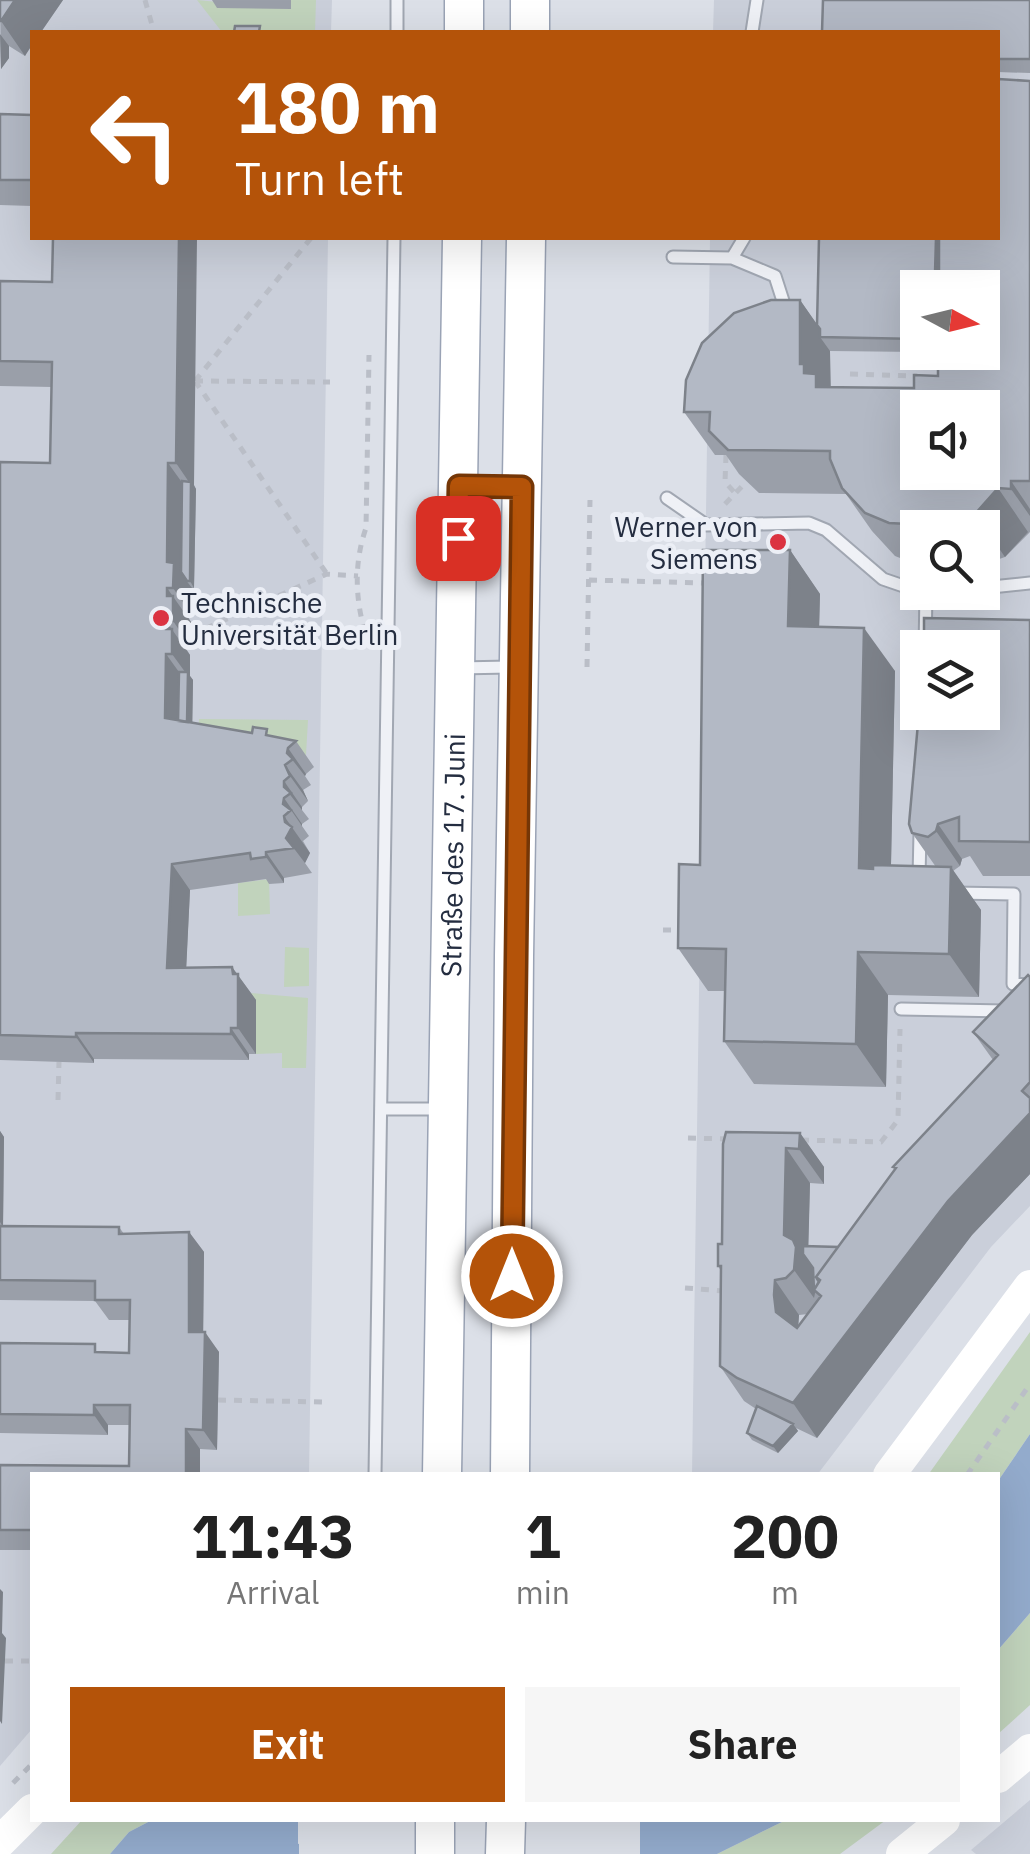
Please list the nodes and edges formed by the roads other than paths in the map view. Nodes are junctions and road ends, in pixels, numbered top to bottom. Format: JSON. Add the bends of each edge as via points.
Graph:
{"nodes":[{"id":1,"x":397,"y":0,"type":"edge"},
{"id":2,"x":464,"y":0,"type":"edge"},
{"id":3,"x":530,"y":0,"type":"edge"},
{"id":4,"x":757,"y":0,"type":"edge"},
{"id":5,"x":397,"y":30,"type":"edge"},
{"id":6,"x":464,"y":30,"type":"edge"},
{"id":7,"x":530,"y":30,"type":"edge"},
{"id":8,"x":752,"y":30,"type":"edge"},
{"id":9,"x":394,"y":240,"type":"edge"},
{"id":10,"x":462,"y":240,"type":"edge"},
{"id":11,"x":526,"y":240,"type":"edge"},
{"id":12,"x":743,"y":240,"type":"edge"},
{"id":13,"x":673,"y":257,"type":"dead end"},
{"id":14,"x":732,"y":258,"type":"junction"},
{"id":15,"x":784,"y":304,"type":"edge"},
{"id":16,"x":459,"y":486,"type":"junction"},
{"id":17,"x":522,"y":487,"type":"junction"},
{"id":18,"x":667,"y":498,"type":"dead end"},
{"id":19,"x":1030,"y":582,"type":"edge"},
{"id":20,"x":900,"y":586,"type":"edge"},
{"id":21,"x":1000,"y":586,"type":"edge"},
{"id":22,"x":519,"y":667,"type":"junction"},
{"id":23,"x":456,"y":668,"type":"junction"},
{"id":24,"x":921,"y":812,"type":"edge"},
{"id":25,"x":919,"y":892,"type":"edge"},
{"id":26,"x":938,"y":892,"type":"edge"},
{"id":27,"x":1013,"y":984,"type":"junction"},
{"id":28,"x":1030,"y":985,"type":"edge"},
{"id":29,"x":901,"y":1009,"type":"road end"},
{"id":30,"x":381,"y":1109,"type":"junction"},
{"id":31,"x":449,"y":1110,"type":"junction"},
{"id":32,"x":1030,"y":1286,"type":"edge"},
{"id":33,"x":375,"y":1472,"type":"edge"},
{"id":34,"x":442,"y":1472,"type":"edge"},
{"id":35,"x":510,"y":1472,"type":"edge"},
{"id":36,"x":891,"y":1472,"type":"edge"},
{"id":37,"x":1030,"y":1750,"type":"edge"},
{"id":38,"x":1000,"y":1775,"type":"edge"},
{"id":39,"x":22,"y":1798,"type":"edge"},
{"id":40,"x":435,"y":1822,"type":"edge"},
{"id":41,"x":506,"y":1822,"type":"edge"},
{"id":42,"x":942,"y":1822,"type":"edge"},
{"id":43,"x":0,"y":1842,"type":"edge"},
{"id":44,"x":434,"y":1854,"type":"edge"},
{"id":45,"x":505,"y":1854,"type":"edge"},
{"id":46,"x":902,"y":1854,"type":"edge"}],
"edges":[{"from":1,"to":5,"type":"lane"},
{"from":2,"to":6,"type":"main road"},
{"from":3,"to":7,"type":"main road"},
{"from":4,"to":8,"type":"lane"},
{"from":9,"to":30,"type":"lane"},
{"from":10,"to":16,"type":"main road","name":"Straße des 17. Juni"},
{"from":11,"to":17,"type":"main road"},
{"from":12,"to":14,"type":"lane"},
{"from":13,"to":14,"type":"lane"},
{"from":14,"to":15,"type":"lane","via":[[775,276]]},
{"from":16,"to":17,"type":"lane"},
{"from":16,"to":23,"type":"main road","name":"Straße des 17. Juni"},
{"from":17,"to":22,"type":"main road"},
{"from":18,"to":20,"type":"lane","via":[[706,525],[809,523],[882,580]]},
{"from":19,"to":21,"type":"lane"},
{"from":22,"to":23,"type":"lane"},
{"from":22,"to":35,"type":"main road"},
{"from":23,"to":31,"type":"main road","name":"Straße des 17. Juni"},
{"from":24,"to":25,"type":"lane"},
{"from":26,"to":27,"type":"lane","via":[[1014,894]]},
{"from":27,"to":28,"type":"lane"},
{"from":27,"to":29,"type":"lane","via":[[1012,1011]]},
{"from":30,"to":31,"type":"lane"},
{"from":30,"to":33,"type":"lane"},
{"from":31,"to":34,"type":"main road","name":"Straße des 17. Juni"},
{"from":32,"to":36,"type":"street"},
{"from":37,"to":38,"type":"street"},
{"from":39,"to":43,"type":"street"},
{"from":40,"to":44,"type":"main road"},
{"from":41,"to":45,"type":"main road"},
{"from":42,"to":46,"type":"street"}]}
